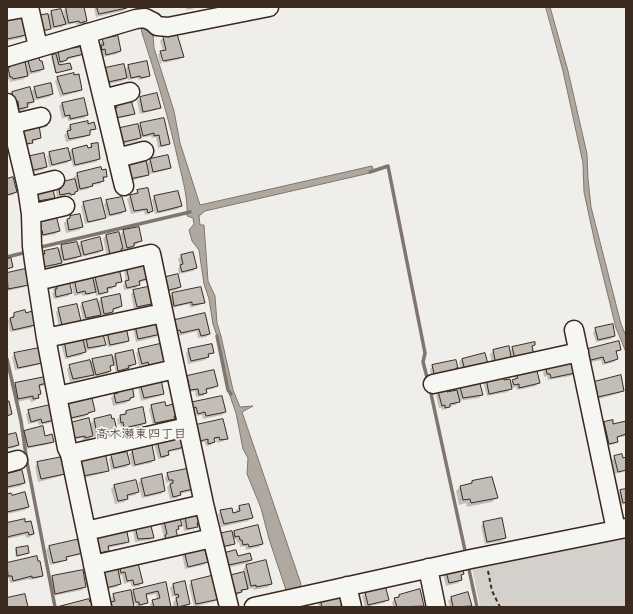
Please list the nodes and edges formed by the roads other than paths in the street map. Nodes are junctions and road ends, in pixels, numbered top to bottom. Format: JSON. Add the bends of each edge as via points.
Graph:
{"nodes":[{"id":1,"x":29,"y":7,"type":"edge"},
{"id":2,"x":269,"y":7,"type":"edge"},
{"id":3,"x":7,"y":12,"type":"edge"},
{"id":4,"x":141,"y":15,"type":"edge"},
{"id":5,"x":87,"y":33,"type":"junction"},
{"id":6,"x":38,"y":48,"type":"junction"},
{"id":7,"x":7,"y":56,"type":"edge"},
{"id":8,"x":130,"y":92,"type":"dead end"},
{"id":9,"x":103,"y":99,"type":"junction"},
{"id":10,"x":7,"y":103,"type":"edge"},
{"id":11,"x":41,"y":117,"type":"dead end"},
{"id":12,"x":11,"y":130,"type":"edge"},
{"id":13,"x":144,"y":151,"type":"dead end"},
{"id":14,"x":117,"y":158,"type":"junction"},
{"id":15,"x":54,"y":180,"type":"dead end"},
{"id":16,"x":124,"y":186,"type":"dead end"},
{"id":17,"x":27,"y":187,"type":"junction"},
{"id":18,"x":65,"y":206,"type":"dead end"},
{"id":19,"x":31,"y":214,"type":"junction"},
{"id":20,"x":37,"y":281,"type":"junction"},
{"id":21,"x":163,"y":313,"type":"junction"},
{"id":22,"x":574,"y":330,"type":"dead end"},
{"id":23,"x":46,"y":338,"type":"junction"},
{"id":24,"x":579,"y":352,"type":"junction"},
{"id":25,"x":175,"y":369,"type":"junction"},
{"id":26,"x":434,"y":384,"type":"dead end"},
{"id":27,"x":58,"y":396,"type":"junction"},
{"id":28,"x":187,"y":427,"type":"junction"},
{"id":29,"x":70,"y":454,"type":"junction"},
{"id":30,"x":204,"y":504,"type":"junction"},
{"id":31,"x":621,"y":529,"type":"edge"},
{"id":32,"x":86,"y":531,"type":"junction"},
{"id":33,"x":212,"y":538,"type":"junction"},
{"id":34,"x":93,"y":565,"type":"junction"},
{"id":35,"x":428,"y":568,"type":"junction"},
{"id":36,"x":347,"y":586,"type":"junction"},
{"id":37,"x":298,"y":600,"type":"edge"},
{"id":38,"x":102,"y":607,"type":"edge"},
{"id":39,"x":229,"y":607,"type":"edge"},
{"id":40,"x":254,"y":607,"type":"edge"},
{"id":41,"x":352,"y":607,"type":"edge"},
{"id":42,"x":436,"y":607,"type":"edge"}],
"edges":[{"from":1,"to":3,"type":"street"},
{"from":1,"to":6,"type":"street"},
{"from":2,"to":4,"type":"street","via":[[168,27],[157,26]]},
{"from":4,"to":5,"type":"street"},
{"from":5,"to":6,"type":"street"},
{"from":5,"to":9,"type":"street"},
{"from":6,"to":7,"type":"street"},
{"from":8,"to":9,"type":"street"},
{"from":9,"to":14,"type":"street"},
{"from":10,"to":12,"type":"street"},
{"from":11,"to":12,"type":"street"},
{"from":12,"to":17,"type":"street"},
{"from":13,"to":14,"type":"street"},
{"from":14,"to":16,"type":"street"},
{"from":15,"to":17,"type":"street"},
{"from":17,"to":19,"type":"street"},
{"from":18,"to":19,"type":"street"},
{"from":19,"to":20,"type":"street","via":[[32,250]]},
{"from":20,"to":21,"type":"street","via":[[151,254]]},
{"from":20,"to":23,"type":"street"},
{"from":21,"to":23,"type":"street"},
{"from":21,"to":25,"type":"street"},
{"from":22,"to":24,"type":"street"},
{"from":23,"to":27,"type":"street"},
{"from":24,"to":26,"type":"street"},
{"from":24,"to":31,"type":"street"},
{"from":25,"to":27,"type":"street"},
{"from":25,"to":28,"type":"street"},
{"from":27,"to":29,"type":"street"},
{"from":28,"to":29,"type":"street"},
{"from":28,"to":30,"type":"street"},
{"from":29,"to":32,"type":"street"},
{"from":30,"to":32,"type":"street"},
{"from":30,"to":33,"type":"street"},
{"from":31,"to":35,"type":"street"},
{"from":32,"to":34,"type":"street"},
{"from":33,"to":34,"type":"street"},
{"from":33,"to":39,"type":"street"},
{"from":34,"to":38,"type":"street"},
{"from":35,"to":36,"type":"street"},
{"from":35,"to":42,"type":"street"},
{"from":36,"to":37,"type":"street"},
{"from":36,"to":41,"type":"street"},
{"from":37,"to":40,"type":"street"}]}
